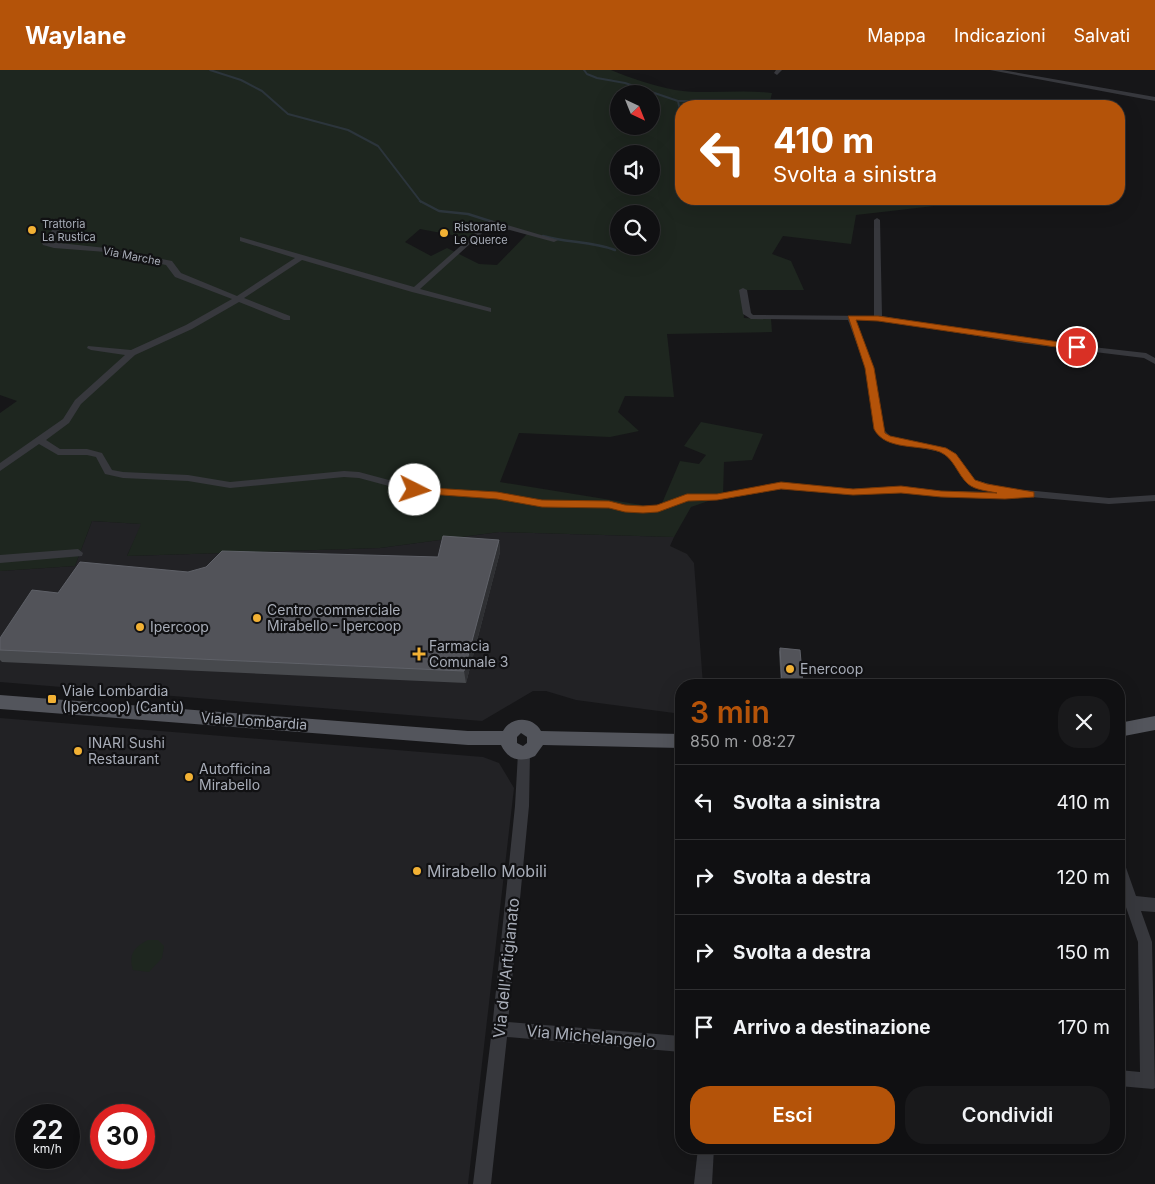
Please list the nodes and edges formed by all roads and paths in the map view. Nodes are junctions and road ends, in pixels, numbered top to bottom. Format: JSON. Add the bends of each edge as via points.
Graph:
{"nodes":[{"id":1,"x":993,"y":70,"type":"edge"},
{"id":2,"x":1155,"y":98,"type":"edge"},
{"id":3,"x":877,"y":220,"type":"dead end"},
{"id":4,"x":60,"y":223,"type":"dead end"},
{"id":5,"x":243,"y":239,"type":"dead end"},
{"id":6,"x":554,"y":240,"type":"dead end"},
{"id":7,"x":302,"y":257,"type":"junction"},
{"id":8,"x":416,"y":290,"type":"junction"},
{"id":9,"x":743,"y":290,"type":"dead end"},
{"id":10,"x":237,"y":299,"type":"junction"},
{"id":11,"x":488,"y":310,"type":"dead end"},
{"id":12,"x":287,"y":318,"type":"dead end"},
{"id":13,"x":851,"y":318,"type":"junction"},
{"id":14,"x":878,"y":318,"type":"junction"},
{"id":15,"x":91,"y":348,"type":"dead end"},
{"id":16,"x":132,"y":353,"type":"junction"},
{"id":17,"x":1155,"y":361,"type":"edge"},
{"id":18,"x":40,"y":440,"type":"junction"},
{"id":19,"x":0,"y":468,"type":"edge"},
{"id":20,"x":1030,"y":494,"type":"junction"},
{"id":21,"x":1155,"y":498,"type":"edge"},
{"id":22,"x":78,"y":553,"type":"dead end"},
{"id":23,"x":0,"y":559,"type":"edge"},
{"id":24,"x":0,"y":702,"type":"edge"},
{"id":25,"x":1155,"y":723,"type":"edge"},
{"id":26,"x":1125,"y":729,"type":"edge"},
{"id":27,"x":507,"y":738,"type":"junction"},
{"id":28,"x":536,"y":738,"type":"junction"},
{"id":29,"x":675,"y":741,"type":"edge"},
{"id":30,"x":524,"y":752,"type":"junction"},
{"id":31,"x":1125,"y":884,"type":"edge"},
{"id":32,"x":1132,"y":903,"type":"junction"},
{"id":33,"x":1155,"y":905,"type":"edge"},
{"id":34,"x":500,"y":1029,"type":"junction"},
{"id":35,"x":675,"y":1044,"type":"edge"},
{"id":36,"x":1125,"y":1079,"type":"edge"},
{"id":37,"x":1151,"y":1081,"type":"edge"},
{"id":38,"x":706,"y":1154,"type":"edge"},
{"id":39,"x":482,"y":1184,"type":"edge"},
{"id":40,"x":703,"y":1184,"type":"edge"}],
"edges":[{"from":1,"to":2,"type":"street"},
{"from":3,"to":14,"type":"street"},
{"from":4,"to":10,"type":"street","name":"Via Marche","via":[[46,243],[106,250],[168,263],[178,275]]},
{"from":5,"to":7,"type":"street"},
{"from":6,"to":8,"type":"street","via":[[490,222]]},
{"from":7,"to":8,"type":"street"},
{"from":7,"to":10,"type":"street"},
{"from":8,"to":11,"type":"street"},
{"from":9,"to":13,"type":"street","via":[[747,314],[751,316]]},
{"from":10,"to":12,"type":"street","name":"Via Marche"},
{"from":10,"to":16,"type":"street","via":[[189,327]]},
{"from":13,"to":14,"type":"street"},
{"from":13,"to":20,"type":"street","via":[[870,368],[881,435],[943,450],[953,456],[972,482],[986,488]]},
{"from":14,"to":17,"type":"street","via":[[1021,341],[1146,356]]},
{"from":15,"to":16,"type":"street"},
{"from":16,"to":18,"type":"street","via":[[78,402],[66,421]]},
{"from":18,"to":19,"type":"street"},
{"from":18,"to":20,"type":"street","via":[[58,452],[98,455],[108,472],[123,475],[188,478],[230,485],[344,474],[415,490],[497,496],[542,504],[658,508],[687,498],[717,497],[781,486],[853,492],[901,489],[941,494]]},
{"from":20,"to":21,"type":"street","via":[[1109,501]]},
{"from":22,"to":23,"type":"street"},
{"from":24,"to":27,"type":"main road","name":"Viale Lombardia","via":[[468,738]]},
{"from":25,"to":26,"type":"main road"},
{"from":27,"to":28,"type":"main road","via":[[515,729],[524,728],[532,731]]},
{"from":27,"to":30,"type":"main road","via":[[511,749]]},
{"from":28,"to":29,"type":"main road"},
{"from":28,"to":30,"type":"main road","via":[[532,749]]},
{"from":30,"to":34,"type":"street","name":"Via dell'Artigianato","via":[[522,806]]},
{"from":31,"to":32,"type":"street"},
{"from":32,"to":33,"type":"street"},
{"from":32,"to":37,"type":"street","via":[[1145,942]]},
{"from":34,"to":35,"type":"street","name":"Via Michelangelo"},
{"from":34,"to":39,"type":"street","name":"Via dell'Artigianato"},
{"from":36,"to":37,"type":"street"},
{"from":38,"to":40,"type":"street"}]}
